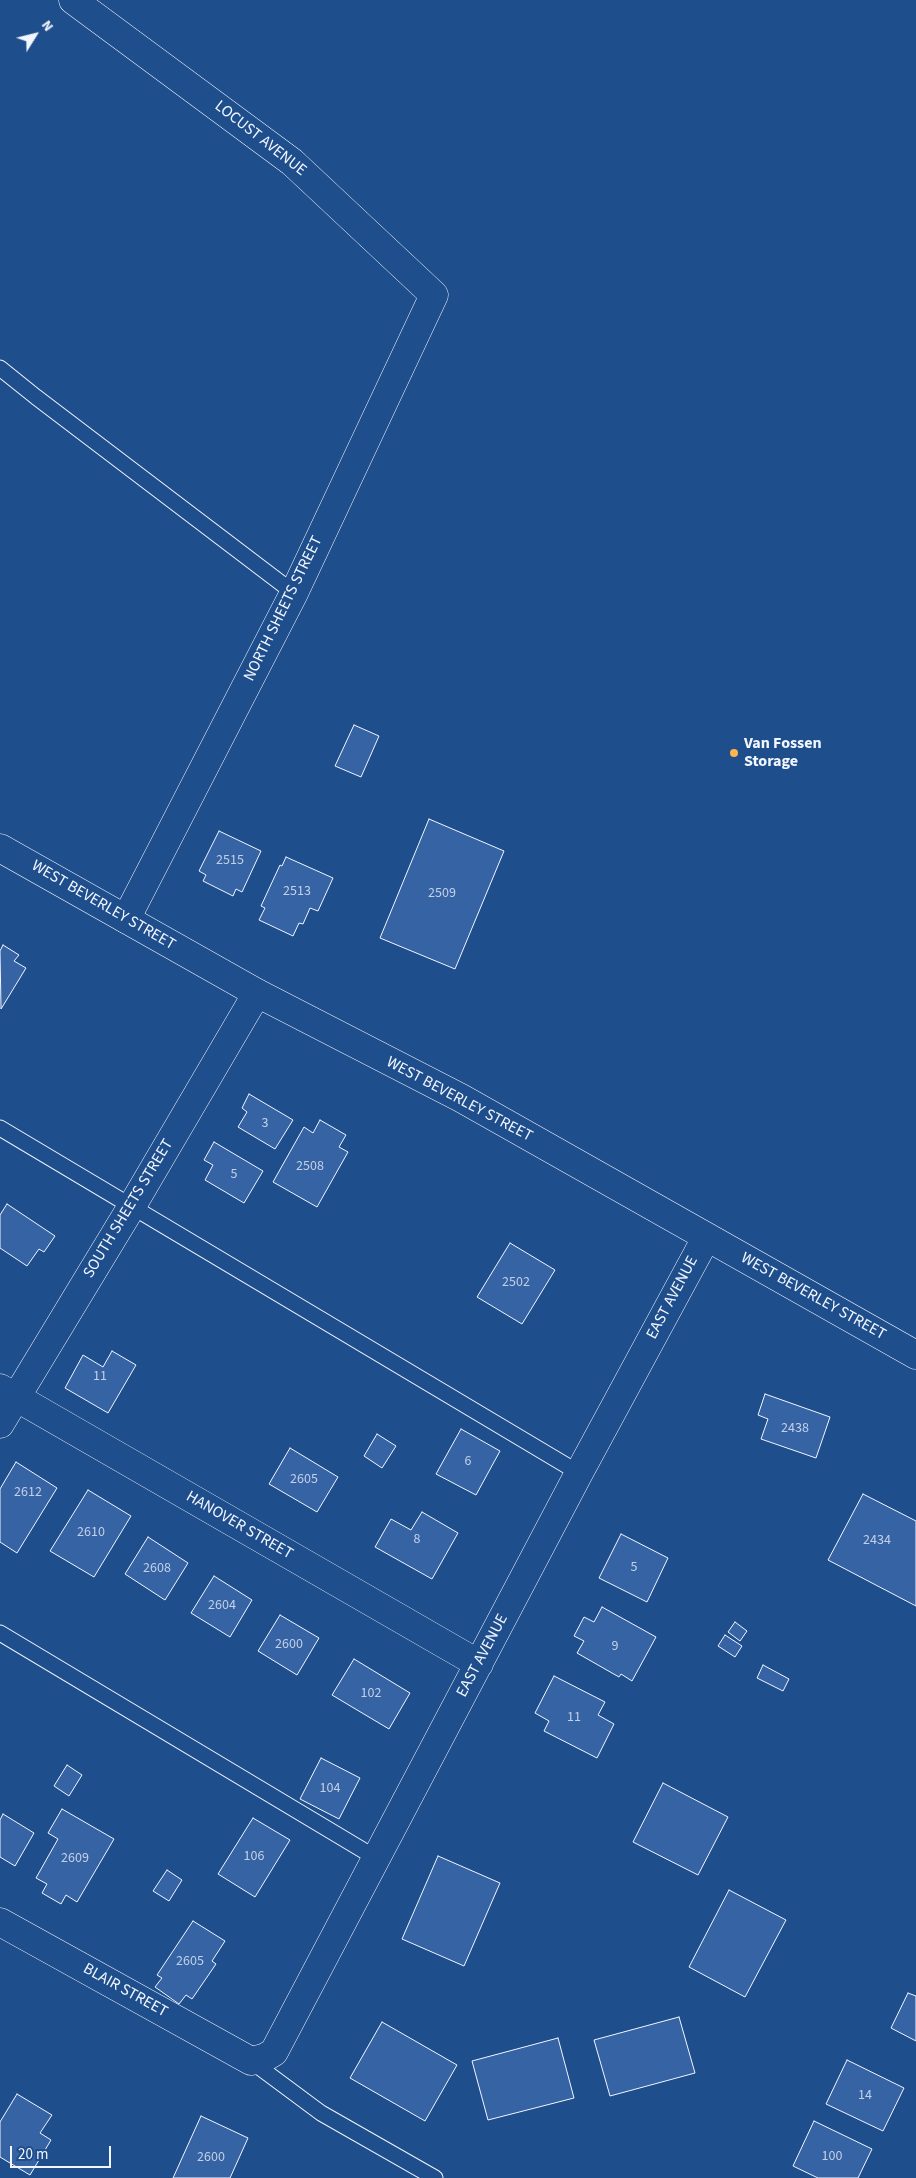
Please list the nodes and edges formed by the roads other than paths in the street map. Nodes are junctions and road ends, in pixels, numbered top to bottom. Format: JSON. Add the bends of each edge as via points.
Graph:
{"nodes":[{"id":1,"x":73,"y":0,"type":"edge"},
{"id":2,"x":434,"y":295,"type":"joint"},
{"id":3,"x":0,"y":368,"type":"edge"},
{"id":4,"x":294,"y":593,"type":"junction"},
{"id":5,"x":0,"y":848,"type":"edge"},
{"id":6,"x":126,"y":919,"type":"junction"},
{"id":7,"x":257,"y":994,"type":"junction"},
{"id":8,"x":0,"y":1128,"type":"edge"},
{"id":9,"x":132,"y":1206,"type":"junction"},
{"id":10,"x":706,"y":1238,"type":"junction"},
{"id":11,"x":916,"y":1355,"type":"edge"},
{"id":12,"x":8,"y":1392,"type":"edge"},
{"id":13,"x":0,"y":1424,"type":"edge"},
{"id":14,"x":578,"y":1473,"type":"junction"},
{"id":15,"x":0,"y":1633,"type":"edge"},
{"id":16,"x":479,"y":1664,"type":"junction"},
{"id":17,"x":376,"y":1858,"type":"junction"},
{"id":18,"x":0,"y":1922,"type":"edge"},
{"id":19,"x":250,"y":2061,"type":"junction"},
{"id":20,"x":435,"y":2178,"type":"edge"}],
"edges":[{"from":1,"to":2,"type":"street","name":"LOCUST AVENUE","via":[[292,162]]},
{"from":2,"to":4,"type":"street","name":"NORTH SHEETS STREET"},
{"from":3,"to":4,"type":"lane"},
{"from":4,"to":6,"type":"street","name":"NORTH SHEETS STREET"},
{"from":5,"to":6,"type":"street","name":"WEST BEVERLEY STREET"},
{"from":6,"to":7,"type":"street","name":"WEST BEVERLEY STREET"},
{"from":7,"to":9,"type":"street","name":"SOUTH SHEETS STREET"},
{"from":7,"to":10,"type":"street","name":"WEST BEVERLEY STREET","via":[[461,1098]]},
{"from":8,"to":9,"type":"lane"},
{"from":9,"to":12,"type":"street","name":"SOUTH SHEETS STREET"},
{"from":9,"to":14,"type":"lane"},
{"from":10,"to":11,"type":"street","name":"WEST BEVERLEY STREET"},
{"from":10,"to":14,"type":"street","name":"EAST AVENUE"},
{"from":12,"to":13,"type":"street","name":"SOUTH SHEETS STREET"},
{"from":12,"to":16,"type":"street","name":"HANOVER STREET"},
{"from":14,"to":16,"type":"street","name":"EAST AVENUE"},
{"from":15,"to":17,"type":"lane"},
{"from":16,"to":17,"type":"street","name":"EAST AVENUE"},
{"from":17,"to":19,"type":"street","name":"EAST AVENUE","via":[[274,2052]]},
{"from":18,"to":19,"type":"street","name":"BLAIR STREET"},
{"from":19,"to":20,"type":"lane","via":[[321,2113]]}]}
